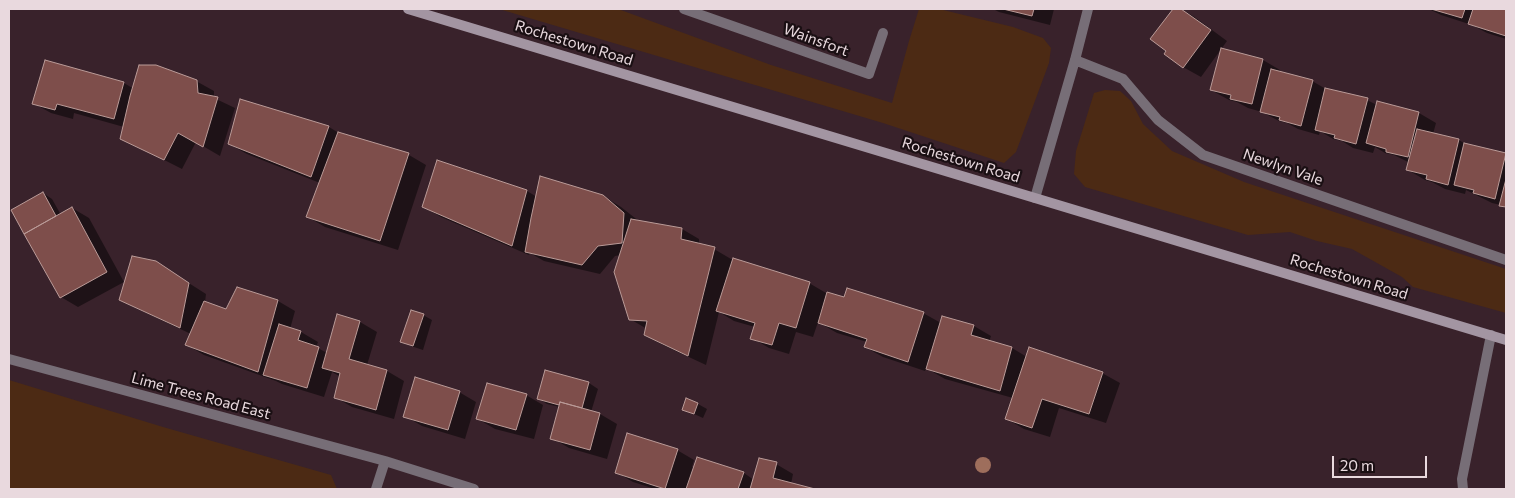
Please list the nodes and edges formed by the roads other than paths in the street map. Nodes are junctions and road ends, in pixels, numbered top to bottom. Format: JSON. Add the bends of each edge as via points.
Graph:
{"nodes":[{"id":1,"x":408,"y":9,"type":"edge"},
{"id":2,"x":684,"y":9,"type":"edge"},
{"id":3,"x":1088,"y":9,"type":"edge"},
{"id":4,"x":883,"y":33,"type":"dead end"},
{"id":5,"x":1075,"y":60,"type":"junction"},
{"id":6,"x":1035,"y":198,"type":"junction"},
{"id":7,"x":1506,"y":260,"type":"edge"},
{"id":8,"x":1491,"y":335,"type":"junction"},
{"id":9,"x":1506,"y":340,"type":"edge"},
{"id":10,"x":9,"y":359,"type":"edge"},
{"id":11,"x":385,"y":462,"type":"junction"},
{"id":12,"x":376,"y":489,"type":"edge"},
{"id":13,"x":474,"y":489,"type":"edge"},
{"id":14,"x":1463,"y":489,"type":"edge"}],
"edges":[{"from":1,"to":6,"type":"main road","name":"Rochestown Road"},
{"from":2,"to":4,"type":"street","name":"Wainsfort","via":[[868,74]]},
{"from":3,"to":5,"type":"street"},
{"from":5,"to":6,"type":"street"},
{"from":5,"to":7,"type":"street","name":"Newlyn Vale","via":[[1123,79],[1158,120],[1204,156]]},
{"from":6,"to":8,"type":"main road","name":"Rochestown Road"},
{"from":8,"to":9,"type":"main road","name":"Rochestown Road"},
{"from":8,"to":14,"type":"street","via":[[1462,479]]},
{"from":10,"to":11,"type":"street","name":"Lime Trees Road East"},
{"from":11,"to":12,"type":"street"},
{"from":11,"to":13,"type":"street","name":"Lime Trees Road East"}]}
